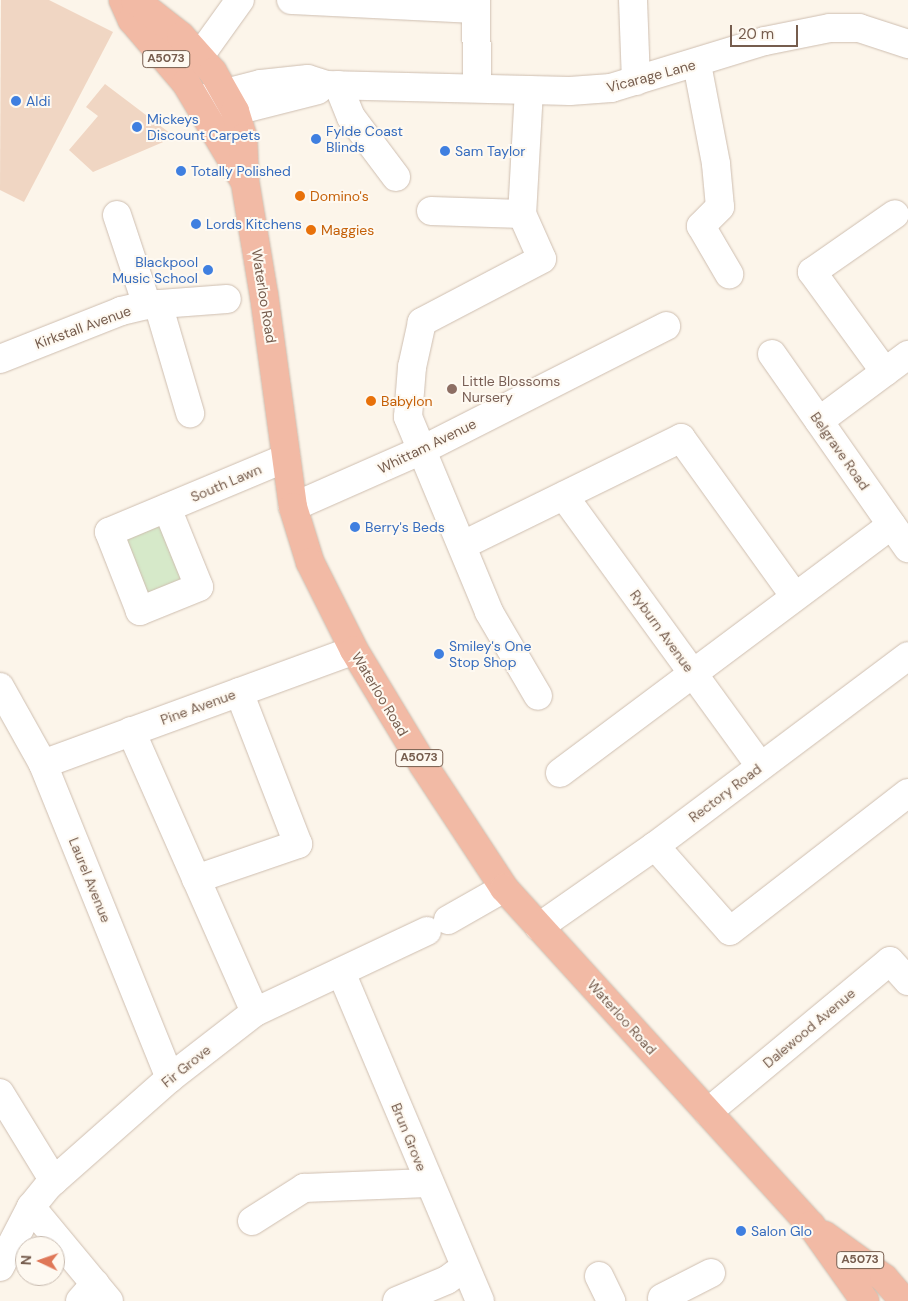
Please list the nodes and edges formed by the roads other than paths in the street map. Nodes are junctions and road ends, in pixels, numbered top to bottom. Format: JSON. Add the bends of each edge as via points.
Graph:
{"nodes":[{"id":1,"x":123,"y":0,"type":"edge"},
{"id":2,"x":135,"y":0,"type":"edge"},
{"id":3,"x":240,"y":0,"type":"edge"},
{"id":4,"x":291,"y":0,"type":"edge"},
{"id":5,"x":633,"y":0,"type":"edge"},
{"id":6,"x":467,"y":4,"type":"edge"},
{"id":7,"x":908,"y":44,"type":"edge"},
{"id":8,"x":199,"y":57,"type":"junction"},
{"id":9,"x":697,"y":64,"type":"junction"},
{"id":10,"x":636,"y":81,"type":"junction"},
{"id":11,"x":332,"y":85,"type":"junction"},
{"id":12,"x":477,"y":88,"type":"junction"},
{"id":13,"x":529,"y":90,"type":"junction"},
{"id":14,"x":231,"y":102,"type":"junction"},
{"id":15,"x":202,"y":110,"type":"junction"},
{"id":16,"x":396,"y":177,"type":"dead end"},
{"id":17,"x":245,"y":182,"type":"junction"},
{"id":18,"x":431,"y":211,"type":"dead end"},
{"id":19,"x":522,"y":214,"type":"junction"},
{"id":20,"x":895,"y":214,"type":"dead end"},
{"id":21,"x":117,"y":215,"type":"dead end"},
{"id":22,"x":729,"y":274,"type":"dead end"},
{"id":23,"x":227,"y":299,"type":"dead end"},
{"id":24,"x":153,"y":305,"type":"junction"},
{"id":25,"x":666,"y":326,"type":"dead end"},
{"id":26,"x":772,"y":354,"type":"dead end"},
{"id":27,"x":908,"y":355,"type":"edge"},
{"id":28,"x":0,"y":359,"type":"edge"},
{"id":29,"x":885,"y":372,"type":"junction"},
{"id":30,"x":190,"y":413,"type":"dead end"},
{"id":31,"x":819,"y":421,"type":"junction"},
{"id":32,"x":420,"y":451,"type":"junction"},
{"id":33,"x":286,"y":458,"type":"junction"},
{"id":34,"x":564,"y":496,"type":"junction"},
{"id":35,"x":293,"y":507,"type":"junction"},
{"id":36,"x":167,"y":508,"type":"dead end"},
{"id":37,"x":892,"y":525,"type":"junction"},
{"id":38,"x":463,"y":545,"type":"junction"},
{"id":39,"x":908,"y":548,"type":"edge"},
{"id":40,"x":794,"y":595,"type":"junction"},
{"id":41,"x":354,"y":650,"type":"junction"},
{"id":42,"x":908,"y":656,"type":"edge"},
{"id":43,"x":693,"y":672,"type":"junction"},
{"id":44,"x":0,"y":687,"type":"edge"},
{"id":45,"x":239,"y":692,"type":"junction"},
{"id":46,"x":538,"y":696,"type":"dead end"},
{"id":47,"x":131,"y":732,"type":"junction"},
{"id":48,"x":43,"y":764,"type":"junction"},
{"id":49,"x":760,"y":766,"type":"junction"},
{"id":50,"x":560,"y":773,"type":"dead end"},
{"id":51,"x":908,"y":793,"type":"edge"},
{"id":52,"x":655,"y":846,"type":"junction"},
{"id":53,"x":196,"y":879,"type":"junction"},
{"id":54,"x":504,"y":888,"type":"junction"},
{"id":55,"x":539,"y":927,"type":"junction"},
{"id":56,"x":340,"y":972,"type":"junction"},
{"id":57,"x":908,"y":981,"type":"edge"},
{"id":58,"x":256,"y":1012,"type":"junction"},
{"id":59,"x":170,"y":1078,"type":"junction"},
{"id":60,"x":3,"y":1106,"type":"edge"},
{"id":61,"x":708,"y":1112,"type":"junction"},
{"id":62,"x":54,"y":1181,"type":"junction"},
{"id":63,"x":428,"y":1183,"type":"junction"},
{"id":64,"x":31,"y":1207,"type":"junction"},
{"id":65,"x":252,"y":1221,"type":"dead end"},
{"id":66,"x":811,"y":1225,"type":"junction"},
{"id":67,"x":0,"y":1266,"type":"edge"},
{"id":68,"x":465,"y":1268,"type":"junction"},
{"id":69,"x":711,"y":1273,"type":"dead end"},
{"id":70,"x":599,"y":1276,"type":"dead end"},
{"id":71,"x":884,"y":1278,"type":"junction"},
{"id":72,"x":95,"y":1295,"type":"edge"},
{"id":73,"x":661,"y":1300,"type":"edge"},
{"id":74,"x":859,"y":1300,"type":"edge"},
{"id":75,"x":397,"y":1301,"type":"edge"},
{"id":76,"x":480,"y":1301,"type":"edge"},
{"id":77,"x":611,"y":1301,"type":"edge"},
{"id":78,"x":904,"y":1301,"type":"edge"}],
"edges":[{"from":1,"to":15,"type":"highway","name":"Waterloo Road","number":"A5073","via":[[132,20],[186,83]]},
{"from":2,"to":8,"type":"highway","name":"Waterloo Road","number":"A5073","via":[[172,28]]},
{"from":3,"to":8,"type":"street"},
{"from":4,"to":6,"type":"street"},
{"from":5,"to":10,"type":"street"},
{"from":6,"to":12,"type":"street"},
{"from":7,"to":9,"type":"street","name":"Vicarage Lane","via":[[859,28],[830,28],[765,41]]},
{"from":8,"to":14,"type":"highway","name":"Waterloo Road","number":"A5073"},
{"from":9,"to":10,"type":"street","name":"Vicarage Lane"},
{"from":9,"to":22,"type":"street","via":[[716,164],[720,207],[701,226]]},
{"from":10,"to":13,"type":"street","name":"Vicarage Lane","via":[[611,88]]},
{"from":11,"to":12,"type":"street","name":"Vicarage Lane"},
{"from":11,"to":14,"type":"street","name":"Vicarage Lane","via":[[308,79],[261,84]]},
{"from":11,"to":16,"type":"street","via":[[351,117]]},
{"from":12,"to":13,"type":"street","name":"Vicarage Lane"},
{"from":13,"to":19,"type":"street"},
{"from":14,"to":15,"type":"street","name":"Vicarage Lane"},
{"from":14,"to":17,"type":"highway","name":"Waterloo Road","number":"A5073","via":[[243,138]]},
{"from":15,"to":17,"type":"highway","name":"Waterloo Road","number":"A5073"},
{"from":17,"to":33,"type":"highway","name":"Waterloo Road","number":"A5073"},
{"from":18,"to":19,"type":"street"},
{"from":19,"to":32,"type":"street","via":[[542,259],[422,322],[412,367],[408,417]]},
{"from":20,"to":29,"type":"street","via":[[812,272]]},
{"from":21,"to":24,"type":"street"},
{"from":23,"to":24,"type":"street","name":"Kirkstall Avenue"},
{"from":24,"to":28,"type":"street","name":"Kirkstall Avenue","via":[[121,311]]},
{"from":24,"to":30,"type":"street"},
{"from":25,"to":32,"type":"street","name":"Whittam Avenue"},
{"from":26,"to":31,"type":"street","name":"Belgrave Road"},
{"from":27,"to":29,"type":"street"},
{"from":29,"to":31,"type":"street"},
{"from":31,"to":37,"type":"street","name":"Belgrave Road"},
{"from":32,"to":35,"type":"street","name":"Whittam Avenue"},
{"from":32,"to":38,"type":"street"},
{"from":33,"to":35,"type":"highway","name":"Waterloo Road","number":"A5073"},
{"from":33,"to":36,"type":"street","name":"South Lawn"},
{"from":34,"to":38,"type":"street"},
{"from":34,"to":40,"type":"street","via":[[681,438]]},
{"from":34,"to":43,"type":"street","name":"Ryburn Avenue"},
{"from":35,"to":41,"type":"highway","name":"Waterloo Road","number":"A5073","via":[[310,562]]},
{"from":37,"to":39,"type":"street","name":"Belgrave Road"},
{"from":37,"to":40,"type":"street"},
{"from":38,"to":46,"type":"street","via":[[489,612]]},
{"from":40,"to":43,"type":"street"},
{"from":41,"to":45,"type":"street","name":"Pine Avenue"},
{"from":41,"to":54,"type":"highway","name":"Waterloo Road","number":"A5073","via":[[424,766]]},
{"from":42,"to":49,"type":"street","name":"Rectory Road"},
{"from":43,"to":49,"type":"street","name":"Ryburn Avenue"},
{"from":43,"to":50,"type":"street"},
{"from":44,"to":48,"type":"street","name":"Laurel Avenue"},
{"from":45,"to":47,"type":"street","name":"Pine Avenue"},
{"from":45,"to":53,"type":"street","via":[[298,844]]},
{"from":47,"to":48,"type":"street","name":"Pine Avenue"},
{"from":47,"to":53,"type":"street"},
{"from":48,"to":59,"type":"street","name":"Laurel Avenue"},
{"from":49,"to":52,"type":"street","name":"Rectory Road"},
{"from":51,"to":52,"type":"street","via":[[730,931]]},
{"from":52,"to":55,"type":"street","name":"Rectory Road"},
{"from":53,"to":58,"type":"street"},
{"from":54,"to":55,"type":"highway","name":"Waterloo Road","number":"A5073"},
{"from":54,"to":56,"type":"street","name":"Fir Grove","via":[[437,926]]},
{"from":55,"to":61,"type":"highway","name":"Waterloo Road","number":"A5073"},
{"from":56,"to":58,"type":"street","name":"Fir Grove"},
{"from":56,"to":63,"type":"street","name":"Brun Grove"},
{"from":57,"to":61,"type":"street","name":"Dalewood Avenue","via":[[890,961]]},
{"from":58,"to":59,"type":"street","name":"Fir Grove"},
{"from":59,"to":62,"type":"street","name":"Fir Grove"},
{"from":60,"to":62,"type":"street"},
{"from":61,"to":66,"type":"highway","name":"Waterloo Road","number":"A5073"},
{"from":62,"to":64,"type":"street","name":"Fir Grove"},
{"from":63,"to":65,"type":"street","via":[[304,1188]]},
{"from":63,"to":68,"type":"street","name":"Brun Grove"},
{"from":64,"to":67,"type":"street","name":"Fir Grove"},
{"from":64,"to":72,"type":"street"},
{"from":66,"to":71,"type":"highway","name":"Waterloo Road","number":"A5073"},
{"from":66,"to":74,"type":"highway","name":"Waterloo Road"},
{"from":68,"to":75,"type":"street","via":[[446,1280]]},
{"from":68,"to":76,"type":"street","name":"Brun Grove"},
{"from":69,"to":73,"type":"street"},
{"from":70,"to":77,"type":"street"},
{"from":71,"to":74,"type":"street"},
{"from":71,"to":78,"type":"highway","name":"Waterloo Road","number":"A5073"}]}
